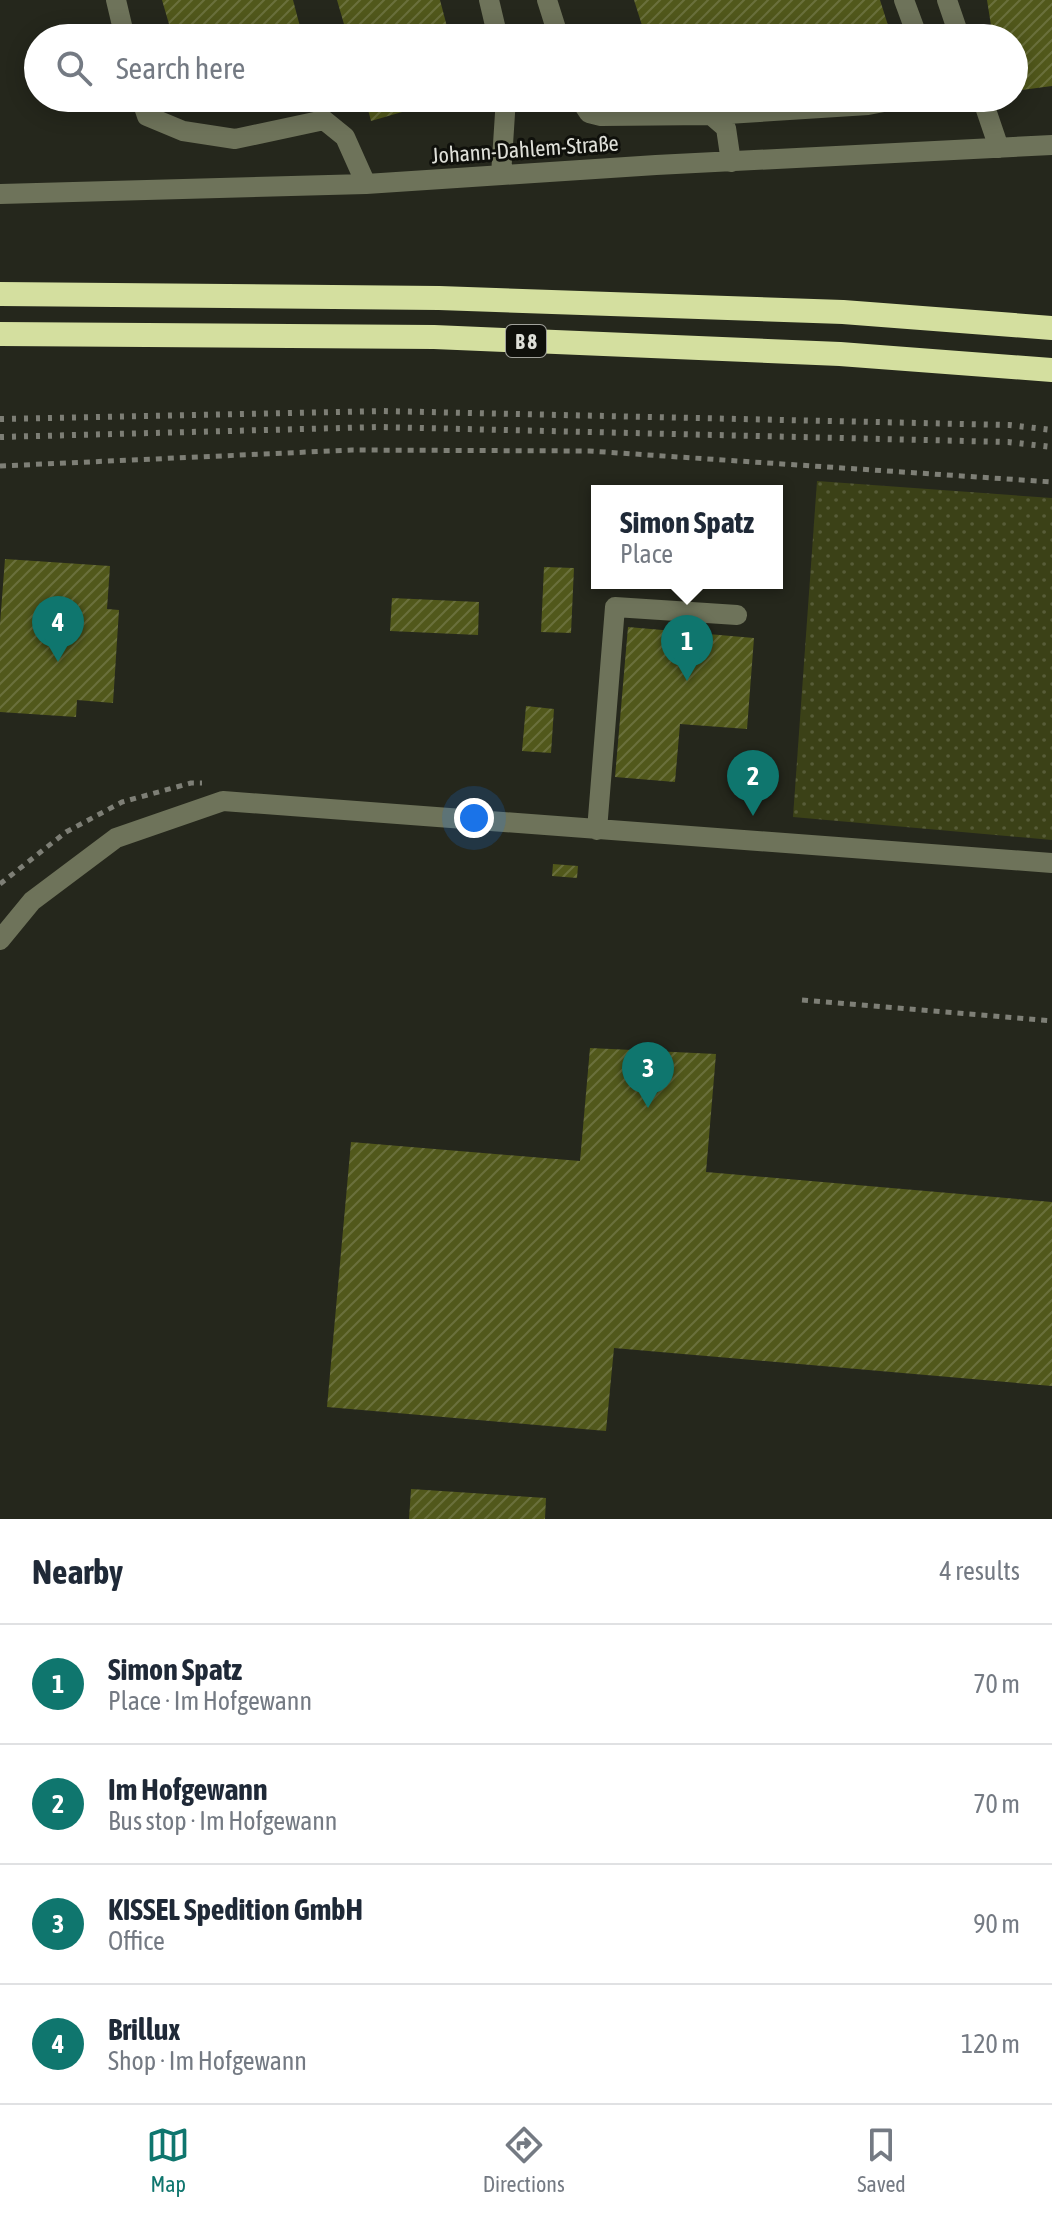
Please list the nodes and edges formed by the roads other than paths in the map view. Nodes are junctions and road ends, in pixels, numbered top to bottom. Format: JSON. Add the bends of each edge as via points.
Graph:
{"nodes":[{"id":1,"x":116,"y":0,"type":"edge"},
{"id":2,"x":489,"y":0,"type":"edge"},
{"id":3,"x":547,"y":0,"type":"edge"},
{"id":4,"x":904,"y":0,"type":"edge"},
{"id":5,"x":947,"y":0,"type":"edge"},
{"id":6,"x":122,"y":24,"type":"edge"},
{"id":7,"x":495,"y":24,"type":"edge"},
{"id":8,"x":555,"y":24,"type":"edge"},
{"id":9,"x":913,"y":24,"type":"edge"},
{"id":10,"x":955,"y":24,"type":"edge"},
{"id":11,"x":146,"y":112,"type":"edge"},
{"id":12,"x":505,"y":112,"type":"edge"},
{"id":13,"x":588,"y":112,"type":"edge"},
{"id":14,"x":758,"y":112,"type":"edge"},
{"id":15,"x":987,"y":112,"type":"edge"},
{"id":16,"x":711,"y":115,"type":"junction"},
{"id":17,"x":1052,"y":145,"type":"edge"},
{"id":18,"x":999,"y":148,"type":"junction"},
{"id":19,"x":731,"y":162,"type":"junction"},
{"id":20,"x":501,"y":175,"type":"junction"},
{"id":21,"x":366,"y":184,"type":"junction"},
{"id":22,"x":0,"y":194,"type":"edge"},
{"id":23,"x":0,"y":294,"type":"edge"},
{"id":24,"x":1052,"y":328,"type":"edge"},
{"id":25,"x":0,"y":334,"type":"edge"},
{"id":26,"x":1052,"y":370,"type":"edge"},
{"id":27,"x":737,"y":615,"type":"dead end"},
{"id":28,"x":597,"y":830,"type":"junction"},
{"id":29,"x":1052,"y":863,"type":"edge"},
{"id":30,"x":0,"y":940,"type":"edge"}],
"edges":[{"from":1,"to":6,"type":"street"},
{"from":2,"to":7,"type":"street"},
{"from":3,"to":8,"type":"street"},
{"from":4,"to":9,"type":"street"},
{"from":5,"to":10,"type":"street"},
{"from":11,"to":21,"type":"street","via":[[183,131],[235,139],[324,120],[345,137]]},
{"from":12,"to":20,"type":"street"},
{"from":13,"to":16,"type":"street"},
{"from":14,"to":16,"type":"street"},
{"from":15,"to":18,"type":"street"},
{"from":16,"to":19,"type":"street","via":[[726,128]]},
{"from":17,"to":18,"type":"street","name":"Johann-Dahlem-Straße"},
{"from":18,"to":19,"type":"street","name":"Johann-Dahlem-Straße"},
{"from":19,"to":20,"type":"street","name":"Johann-Dahlem-Straße"},
{"from":20,"to":21,"type":"street","name":"Johann-Dahlem-Straße"},
{"from":21,"to":22,"type":"street","name":"Johann-Dahlem-Straße"},
{"from":23,"to":24,"type":"highway","number":"B 8","via":[[455,298],[843,312]]},
{"from":25,"to":26,"type":"highway","number":"B 8","via":[[434,337],[840,354]]},
{"from":27,"to":28,"type":"street","via":[[615,607]]},
{"from":28,"to":29,"type":"street"},
{"from":28,"to":30,"type":"street","via":[[223,801],[116,838],[32,901]]}]}
